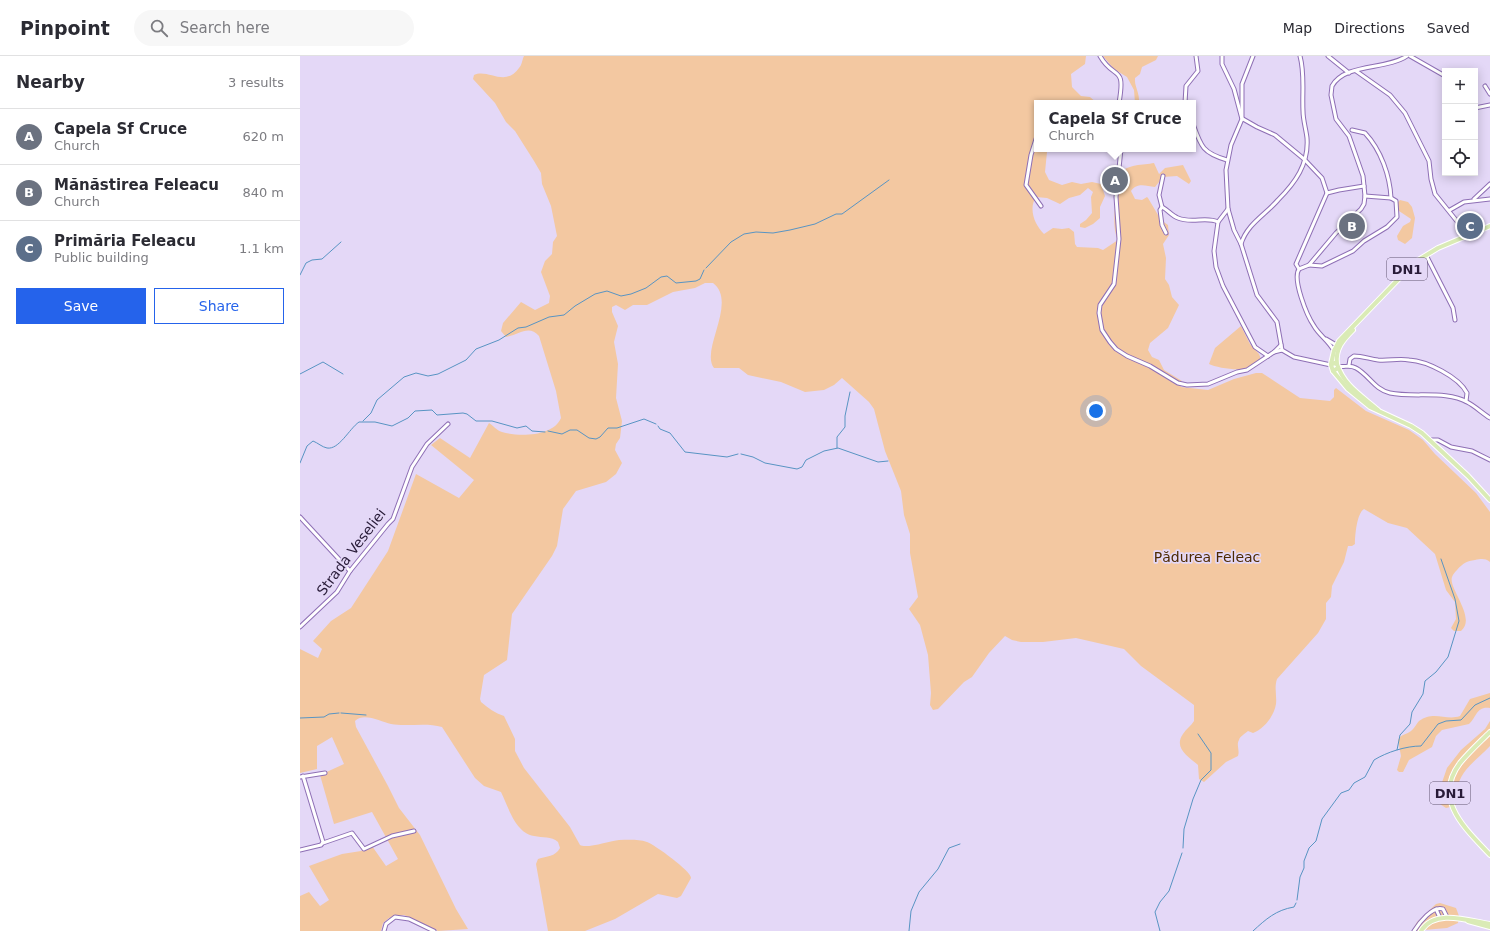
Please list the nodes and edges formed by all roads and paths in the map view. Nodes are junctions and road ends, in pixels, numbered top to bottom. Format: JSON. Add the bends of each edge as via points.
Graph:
{"nodes":[{"id":1,"x":1100,"y":56,"type":"edge"},
{"id":2,"x":1196,"y":56,"type":"edge"},
{"id":3,"x":1222,"y":56,"type":"edge"},
{"id":4,"x":1253,"y":56,"type":"edge"},
{"id":5,"x":1300,"y":56,"type":"edge"},
{"id":6,"x":1328,"y":56,"type":"edge"},
{"id":7,"x":1407,"y":56,"type":"edge"},
{"id":8,"x":1410,"y":56,"type":"edge"},
{"id":9,"x":1356,"y":72,"type":"junction"},
{"id":10,"x":1349,"y":73,"type":"junction"},
{"id":11,"x":1442,"y":74,"type":"edge"},
{"id":12,"x":1485,"y":86,"type":"dead end"},
{"id":13,"x":1490,"y":94,"type":"edge"},
{"id":14,"x":1119,"y":100,"type":"edge"},
{"id":15,"x":1185,"y":100,"type":"edge"},
{"id":16,"x":1490,"y":105,"type":"edge"},
{"id":17,"x":1478,"y":107,"type":"edge"},
{"id":18,"x":1242,"y":119,"type":"junction"},
{"id":19,"x":1352,"y":130,"type":"dead end"},
{"id":20,"x":1196,"y":132,"type":"edge"},
{"id":21,"x":1034,"y":144,"type":"edge"},
{"id":22,"x":1121,"y":152,"type":"edge"},
{"id":23,"x":1304,"y":159,"type":"junction"},
{"id":24,"x":1227,"y":160,"type":"junction"},
{"id":25,"x":1164,"y":176,"type":"dead end"},
{"id":26,"x":1490,"y":184,"type":"edge"},
{"id":27,"x":1364,"y":186,"type":"junction"},
{"id":28,"x":1327,"y":194,"type":"junction"},
{"id":29,"x":1365,"y":196,"type":"junction"},
{"id":30,"x":1392,"y":198,"type":"junction"},
{"id":31,"x":1490,"y":199,"type":"edge"},
{"id":32,"x":1472,"y":200,"type":"junction"},
{"id":33,"x":1041,"y":206,"type":"dead end"},
{"id":34,"x":1162,"y":207,"type":"junction"},
{"id":35,"x":1228,"y":209,"type":"junction"},
{"id":36,"x":1450,"y":210,"type":"junction"},
{"id":37,"x":1218,"y":222,"type":"junction"},
{"id":38,"x":1490,"y":227,"type":"edge"},
{"id":39,"x":1166,"y":233,"type":"dead end"},
{"id":40,"x":1468,"y":235,"type":"junction"},
{"id":41,"x":1241,"y":244,"type":"junction"},
{"id":42,"x":1427,"y":257,"type":"junction"},
{"id":43,"x":1308,"y":265,"type":"junction"},
{"id":44,"x":1299,"y":269,"type":"junction"},
{"id":45,"x":1455,"y":320,"type":"dead end"},
{"id":46,"x":1326,"y":339,"type":"junction"},
{"id":47,"x":1281,"y":345,"type":"junction"},
{"id":48,"x":1338,"y":346,"type":"junction"},
{"id":49,"x":1282,"y":350,"type":"junction"},
{"id":50,"x":1334,"y":351,"type":"junction"},
{"id":51,"x":1274,"y":352,"type":"junction"},
{"id":52,"x":1268,"y":356,"type":"junction"},
{"id":53,"x":1331,"y":365,"type":"junction"},
{"id":54,"x":1349,"y":365,"type":"junction"},
{"id":55,"x":1338,"y":366,"type":"junction"},
{"id":56,"x":1333,"y":371,"type":"junction"},
{"id":57,"x":1466,"y":401,"type":"junction"},
{"id":58,"x":1380,"y":412,"type":"junction"},
{"id":59,"x":1490,"y":418,"type":"edge"},
{"id":60,"x":448,"y":424,"type":"dead end"},
{"id":61,"x":1430,"y":440,"type":"junction"},
{"id":62,"x":1489,"y":459,"type":"edge"},
{"id":63,"x":1490,"y":500,"type":"edge"},
{"id":64,"x":300,"y":517,"type":"edge"},
{"id":65,"x":350,"y":571,"type":"junction"},
{"id":66,"x":300,"y":627,"type":"edge"},
{"id":67,"x":1490,"y":732,"type":"edge"},
{"id":68,"x":325,"y":773,"type":"dead end"},
{"id":69,"x":302,"y":777,"type":"edge"},
{"id":70,"x":414,"y":831,"type":"dead end"},
{"id":71,"x":322,"y":844,"type":"junction"},
{"id":72,"x":300,"y":850,"type":"edge"},
{"id":73,"x":1490,"y":855,"type":"edge"},
{"id":74,"x":1436,"y":909,"type":"junction"},
{"id":75,"x":1445,"y":912,"type":"junction"},
{"id":76,"x":1440,"y":916,"type":"junction"},
{"id":77,"x":1447,"y":917,"type":"junction"},
{"id":78,"x":1490,"y":926,"type":"edge"},
{"id":79,"x":384,"y":931,"type":"edge"},
{"id":80,"x":434,"y":931,"type":"edge"},
{"id":81,"x":1414,"y":931,"type":"edge"},
{"id":82,"x":1421,"y":931,"type":"edge"}],
"edges":[{"from":1,"to":14,"type":"street","via":[[1122,79]]},
{"from":2,"to":15,"type":"street","via":[[1199,69],[1185,89]]},
{"from":3,"to":18,"type":"street","via":[[1222,64],[1234,89]]},
{"from":4,"to":18,"type":"street","via":[[1242,84]]},
{"from":5,"to":23,"type":"street","via":[[1307,138]]},
{"from":6,"to":10,"type":"street"},
{"from":7,"to":9,"type":"street"},
{"from":8,"to":11,"type":"street"},
{"from":9,"to":10,"type":"street"},
{"from":9,"to":36,"type":"street","via":[[1390,95],[1405,113],[1427,155],[1435,194]]},
{"from":10,"to":27,"type":"street","via":[[1334,82],[1332,95],[1336,119],[1349,136]]},
{"from":12,"to":13,"type":"street"},
{"from":16,"to":17,"type":"street"},
{"from":18,"to":23,"type":"street","via":[[1275,135]]},
{"from":18,"to":24,"type":"street"},
{"from":19,"to":30,"type":"street","via":[[1365,133],[1376,150],[1388,175]]},
{"from":20,"to":24,"type":"street","via":[[1205,151]]},
{"from":21,"to":33,"type":"street","via":[[1026,185]]},
{"from":22,"to":52,"type":"street","via":[[1116,197],[1119,239],[1115,276],[1112,290],[1100,306],[1099,313],[1102,330],[1110,342],[1127,356],[1178,383],[1187,385],[1208,384],[1247,370]]},
{"from":23,"to":28,"type":"street","via":[[1322,178]]},
{"from":23,"to":41,"type":"street","via":[[1297,179],[1248,229]]},
{"from":24,"to":35,"type":"street","via":[[1225,193]]},
{"from":25,"to":34,"type":"street","via":[[1159,195]]},
{"from":26,"to":32,"type":"street"},
{"from":27,"to":28,"type":"street"},
{"from":27,"to":29,"type":"street"},
{"from":28,"to":44,"type":"street","via":[[1296,264]]},
{"from":29,"to":30,"type":"street"},
{"from":29,"to":43,"type":"street","via":[[1361,209]]},
{"from":30,"to":43,"type":"street","via":[[1396,201],[1397,217],[1388,227],[1330,263],[1314,267]]},
{"from":31,"to":32,"type":"street"},
{"from":32,"to":36,"type":"street"},
{"from":34,"to":37,"type":"street","via":[[1177,218],[1195,221],[1210,219]]},
{"from":34,"to":39,"type":"street","via":[[1162,225]]},
{"from":35,"to":37,"type":"street"},
{"from":35,"to":41,"type":"street"},
{"from":36,"to":40,"type":"street"},
{"from":37,"to":52,"type":"street","via":[[1214,251],[1216,268],[1255,347]]},
{"from":38,"to":40,"type":"main road","number":"DN1"},
{"from":38,"to":42,"type":"main road","number":"DN1"},
{"from":40,"to":48,"type":"main road","number":"DN1","via":[[1438,248],[1415,262]]},
{"from":41,"to":47,"type":"street","via":[[1257,296],[1277,322]]},
{"from":42,"to":45,"type":"street","via":[[1453,308]]},
{"from":42,"to":48,"type":"main road","number":"DN1","via":[[1402,278]]},
{"from":43,"to":44,"type":"street"},
{"from":44,"to":46,"type":"street","via":[[1298,288],[1310,319]]},
{"from":46,"to":48,"type":"street"},
{"from":46,"to":50,"type":"street"},
{"from":47,"to":49,"type":"street"},
{"from":47,"to":51,"type":"street"},
{"from":48,"to":50,"type":"main road","number":"DN1"},
{"from":48,"to":55,"type":"main road","number":"DN1"},
{"from":49,"to":51,"type":"street"},
{"from":49,"to":53,"type":"street","via":[[1294,356]]},
{"from":50,"to":53,"type":"main road","number":"DN1"},
{"from":51,"to":52,"type":"street"},
{"from":53,"to":55,"type":"main road","via":[[1334,363]]},
{"from":53,"to":56,"type":"main road"},
{"from":54,"to":55,"type":"street"},
{"from":54,"to":57,"type":"street","via":[[1379,389],[1389,393],[1439,396]]},
{"from":54,"to":57,"type":"street","via":[[1352,357],[1357,356],[1417,361],[1448,374],[1467,392]]},
{"from":55,"to":56,"type":"main road"},
{"from":55,"to":58,"type":"main road","via":[[1342,377],[1350,386]]},
{"from":56,"to":58,"type":"main road","via":[[1352,393]]},
{"from":57,"to":59,"type":"street"},
{"from":58,"to":61,"type":"main road","via":[[1411,426]]},
{"from":60,"to":65,"type":"street","name":"Strada Veseliei","via":[[427,444],[416,460],[392,519]]},
{"from":61,"to":62,"type":"street","via":[[1438,440],[1450,448],[1472,451]]},
{"from":61,"to":63,"type":"main road"},
{"from":64,"to":65,"type":"street"},
{"from":65,"to":66,"type":"street","name":"Strada Veseliei","via":[[328,601]]},
{"from":67,"to":73,"type":"main road","number":"DN1","via":[[1460,764],[1454,773],[1450,790],[1451,803],[1458,820]]},
{"from":68,"to":69,"type":"street"},
{"from":69,"to":71,"type":"street"},
{"from":70,"to":71,"type":"street","via":[[392,836],[364,849],[352,833]]},
{"from":71,"to":72,"type":"street"},
{"from":74,"to":75,"type":"street","via":[[1441,908]]},
{"from":74,"to":76,"type":"street"},
{"from":74,"to":81,"type":"street"},
{"from":75,"to":76,"type":"street"},
{"from":75,"to":77,"type":"street"},
{"from":76,"to":77,"type":"main road"},
{"from":76,"to":82,"type":"main road"},
{"from":77,"to":78,"type":"main road"},
{"from":79,"to":80,"type":"street","via":[[386,924],[395,917],[409,919]]}]}
